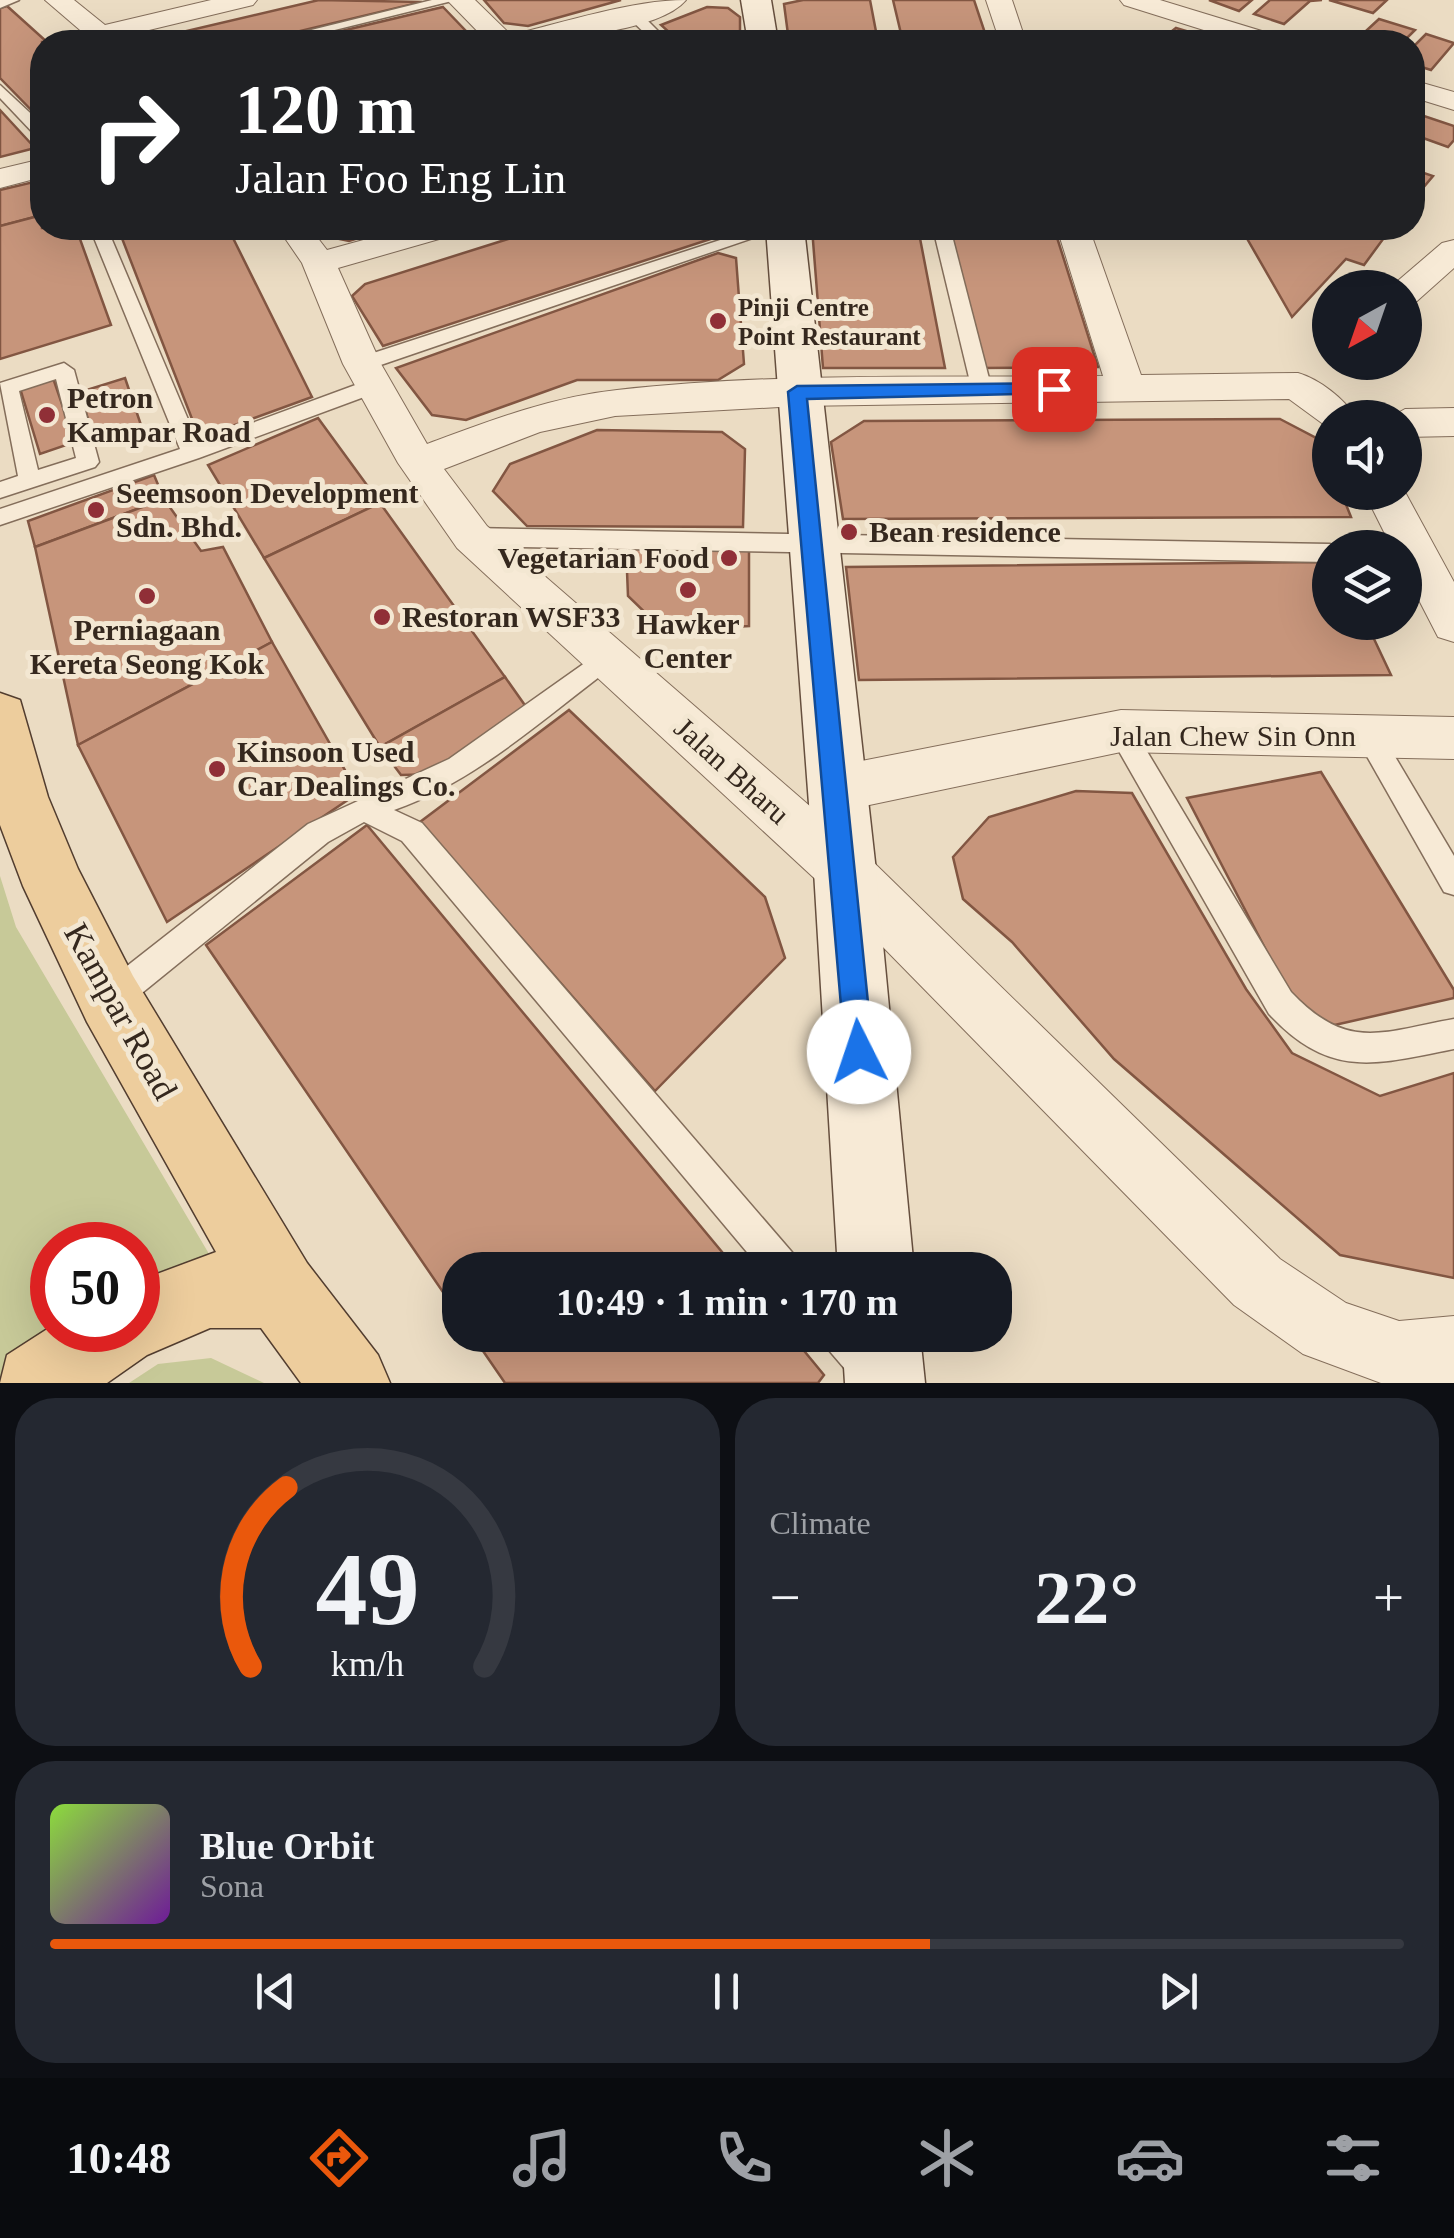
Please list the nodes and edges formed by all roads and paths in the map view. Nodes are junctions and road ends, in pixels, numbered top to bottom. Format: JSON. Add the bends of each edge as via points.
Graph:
{"nodes":[{"id":1,"x":12,"y":0,"type":"edge"},
{"id":2,"x":58,"y":0,"type":"edge"},
{"id":3,"x":244,"y":0,"type":"edge"},
{"id":4,"x":449,"y":0,"type":"edge"},
{"id":5,"x":460,"y":0,"type":"edge"},
{"id":6,"x":673,"y":0,"type":"edge"},
{"id":7,"x":756,"y":0,"type":"edge"},
{"id":8,"x":999,"y":0,"type":"edge"},
{"id":9,"x":1133,"y":0,"type":"edge"},
{"id":10,"x":0,"y":4,"type":"edge"},
{"id":11,"x":635,"y":16,"type":"junction"},
{"id":12,"x":95,"y":30,"type":"edge"},
{"id":13,"x":134,"y":30,"type":"edge"},
{"id":14,"x":321,"y":30,"type":"edge"},
{"id":15,"x":491,"y":30,"type":"edge"},
{"id":16,"x":571,"y":30,"type":"edge"},
{"id":17,"x":650,"y":30,"type":"edge"},
{"id":18,"x":761,"y":30,"type":"edge"},
{"id":19,"x":1009,"y":30,"type":"edge"},
{"id":20,"x":1229,"y":30,"type":"edge"},
{"id":21,"x":0,"y":90,"type":"edge"},
{"id":22,"x":1425,"y":92,"type":"edge"},
{"id":23,"x":1454,"y":101,"type":"edge"},
{"id":24,"x":30,"y":121,"type":"edge"},
{"id":25,"x":30,"y":171,"type":"edge"},
{"id":26,"x":0,"y":179,"type":"edge"},
{"id":27,"x":103,"y":240,"type":"edge"},
{"id":28,"x":303,"y":240,"type":"edge"},
{"id":29,"x":399,"y":240,"type":"edge"},
{"id":30,"x":740,"y":240,"type":"edge"},
{"id":31,"x":786,"y":240,"type":"edge"},
{"id":32,"x":944,"y":240,"type":"edge"},
{"id":33,"x":1078,"y":240,"type":"edge"},
{"id":34,"x":1454,"y":250,"type":"edge"},
{"id":35,"x":319,"y":263,"type":"junction"},
{"id":36,"x":1422,"y":278,"type":"edge"},
{"id":37,"x":1312,"y":374,"type":"edge"},
{"id":38,"x":369,"y":375,"type":"junction"},
{"id":39,"x":1298,"y":386,"type":"junction"},
{"id":40,"x":4,"y":388,"type":"edge"},
{"id":41,"x":1126,"y":388,"type":"junction"},
{"id":42,"x":982,"y":390,"type":"junction"},
{"id":43,"x":797,"y":392,"type":"junction"},
{"id":44,"x":1315,"y":400,"type":"edge"},
{"id":45,"x":1454,"y":422,"type":"edge"},
{"id":46,"x":1422,"y":423,"type":"edge"},
{"id":47,"x":192,"y":453,"type":"junction"},
{"id":48,"x":418,"y":463,"type":"junction"},
{"id":49,"x":30,"y":480,"type":"junction"},
{"id":50,"x":0,"y":490,"type":"edge"},
{"id":51,"x":1395,"y":510,"type":"edge"},
{"id":52,"x":0,"y":517,"type":"edge"},
{"id":53,"x":472,"y":537,"type":"junction"},
{"id":54,"x":814,"y":542,"type":"junction"},
{"id":55,"x":1312,"y":554,"type":"edge"},
{"id":56,"x":1427,"y":564,"type":"edge"},
{"id":57,"x":1454,"y":624,"type":"edge"},
{"id":58,"x":606,"y":658,"type":"junction"},
{"id":59,"x":0,"y":717,"type":"edge"},
{"id":60,"x":1121,"y":730,"type":"junction"},
{"id":61,"x":1369,"y":736,"type":"junction"},
{"id":62,"x":1454,"y":738,"type":"edge"},
{"id":63,"x":836,"y":789,"type":"junction"},
{"id":64,"x":364,"y":808,"type":"junction"},
{"id":65,"x":845,"y":871,"type":"junction"},
{"id":66,"x":1454,"y":882,"type":"edge"},
{"id":67,"x":110,"y":998,"type":"junction"},
{"id":68,"x":1454,"y":1034,"type":"edge"},
{"id":69,"x":769,"y":1252,"type":"edge"},
{"id":70,"x":875,"y":1252,"type":"edge"},
{"id":71,"x":280,"y":1290,"type":"junction"},
{"id":72,"x":160,"y":1311,"type":"edge"},
{"id":73,"x":1454,"y":1350,"type":"edge"},
{"id":74,"x":84,"y":1352,"type":"edge"},
{"id":75,"x":855,"y":1352,"type":"edge"},
{"id":76,"x":882,"y":1352,"type":"edge"},
{"id":77,"x":35,"y":1383,"type":"edge"},
{"id":78,"x":350,"y":1383,"type":"edge"},
{"id":79,"x":883,"y":1383,"type":"edge"}],
"edges":[{"from":1,"to":10,"type":"lane"},
{"from":2,"to":12,"type":"street"},
{"from":3,"to":13,"type":"street"},
{"from":4,"to":14,"type":"lane"},
{"from":5,"to":15,"type":"street"},
{"from":6,"to":11,"type":"street"},
{"from":7,"to":18,"type":"main road"},
{"from":8,"to":19,"type":"street"},
{"from":9,"to":20,"type":"street"},
{"from":11,"to":16,"type":"street"},
{"from":11,"to":17,"type":"lane"},
{"from":21,"to":24,"type":"lane"},
{"from":22,"to":23,"type":"street"},
{"from":25,"to":26,"type":"street"},
{"from":27,"to":47,"type":"lane"},
{"from":28,"to":35,"type":"street","name":"Jalan Bharu"},
{"from":29,"to":35,"type":"street"},
{"from":30,"to":38,"type":"lane"},
{"from":31,"to":43,"type":"main road"},
{"from":32,"to":42,"type":"lane"},
{"from":33,"to":41,"type":"street"},
{"from":34,"to":36,"type":"street"},
{"from":35,"to":38,"type":"street","name":"Jalan Bharu"},
{"from":37,"to":39,"type":"street"},
{"from":38,"to":47,"type":"lane"},
{"from":38,"to":48,"type":"street","name":"Jalan Bharu"},
{"from":39,"to":41,"type":"street"},
{"from":39,"to":44,"type":"street"},
{"from":40,"to":49,"type":"lane"},
{"from":40,"to":49,"type":"lane","via":[[64,370],[88,462]]},
{"from":41,"to":42,"type":"street"},
{"from":42,"to":43,"type":"street"},
{"from":43,"to":48,"type":"street","via":[[615,403],[532,420]]},
{"from":43,"to":54,"type":"main road"},
{"from":45,"to":46,"type":"street"},
{"from":47,"to":52,"type":"lane"},
{"from":48,"to":53,"type":"street","name":"Jalan Bharu"},
{"from":49,"to":50,"type":"lane"},
{"from":51,"to":56,"type":"street"},
{"from":53,"to":54,"type":"lane"},
{"from":53,"to":58,"type":"street","name":"Jalan Bharu"},
{"from":54,"to":55,"type":"lane"},
{"from":54,"to":63,"type":"main road"},
{"from":56,"to":57,"type":"street"},
{"from":58,"to":64,"type":"lane","via":[[458,767]]},
{"from":58,"to":65,"type":"street","name":"Jalan Bharu"},
{"from":59,"to":67,"type":"main road","name":"Kampar Road","via":[[40,850]]},
{"from":60,"to":61,"type":"street","name":"Jalan Chew Sin Onn"},
{"from":60,"to":63,"type":"street","name":"Jalan Chew Sin Onn"},
{"from":60,"to":68,"type":"lane","via":[[1298,1025],[1348,1052]]},
{"from":61,"to":62,"type":"street","name":"Jalan Chew Sin Onn"},
{"from":61,"to":66,"type":"lane"},
{"from":63,"to":65,"type":"main road"},
{"from":64,"to":67,"type":"lane","via":[[318,833]]},
{"from":64,"to":69,"type":"lane","via":[[412,832]]},
{"from":65,"to":70,"type":"main road"},
{"from":65,"to":73,"type":"street","name":"Jalan Bharu","via":[[1257,1282],[1327,1330],[1400,1355]]},
{"from":67,"to":71,"type":"main road","name":"Kampar Road"},
{"from":71,"to":72,"type":"main road","via":[[209,1290]]},
{"from":71,"to":78,"type":"main road","name":"Kampar Road"},
{"from":74,"to":77,"type":"main road"},
{"from":75,"to":79,"type":"lane"},
{"from":76,"to":79,"type":"main road"}]}
